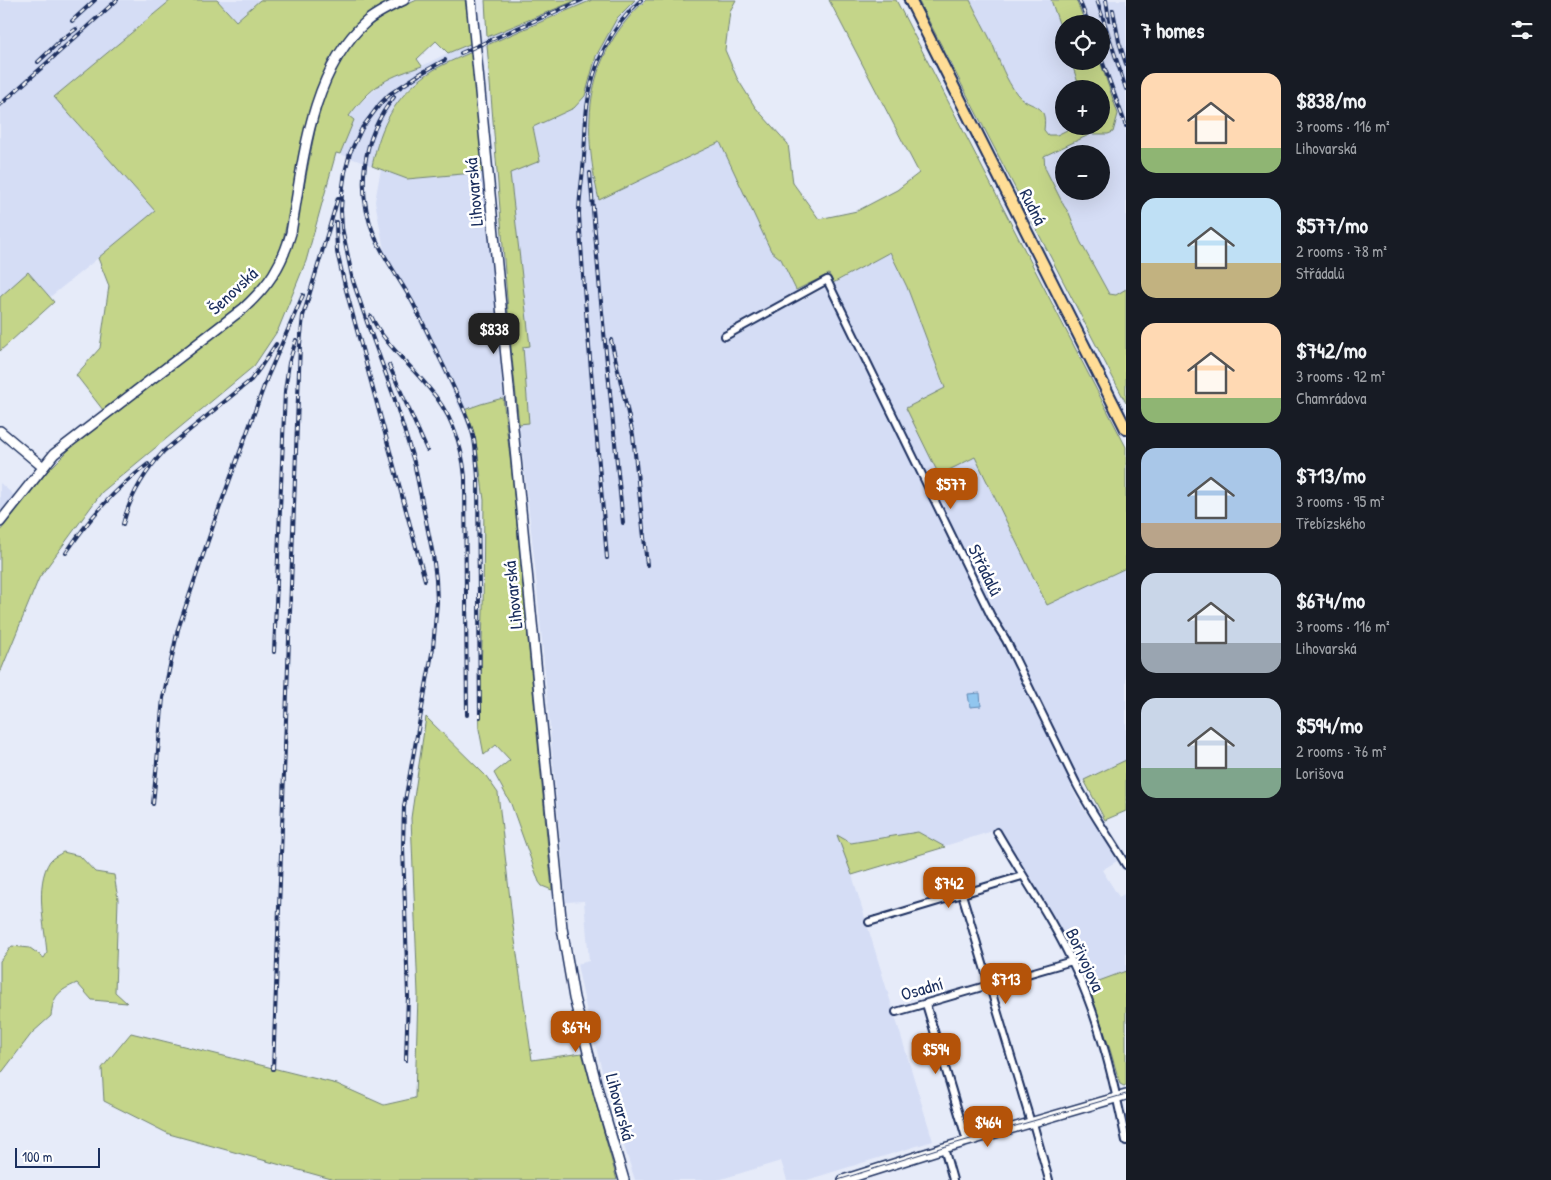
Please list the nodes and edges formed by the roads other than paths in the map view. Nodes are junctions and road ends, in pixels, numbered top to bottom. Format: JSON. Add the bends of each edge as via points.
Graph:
{"nodes":[{"id":1,"x":404,"y":0,"type":"edge"},
{"id":2,"x":471,"y":0,"type":"edge"},
{"id":3,"x":910,"y":0,"type":"edge"},
{"id":4,"x":725,"y":336,"type":"dead end"},
{"id":5,"x":1126,"y":429,"type":"edge"},
{"id":6,"x":0,"y":431,"type":"edge"},
{"id":7,"x":43,"y":467,"type":"junction"},
{"id":8,"x":0,"y":522,"type":"edge"},
{"id":9,"x":997,"y":832,"type":"dead end"},
{"id":10,"x":1126,"y":865,"type":"edge"},
{"id":11,"x":1022,"y":876,"type":"junction"},
{"id":12,"x":962,"y":894,"type":"junction"},
{"id":13,"x":869,"y":922,"type":"dead end"},
{"id":14,"x":1072,"y":961,"type":"junction"},
{"id":15,"x":989,"y":985,"type":"junction"},
{"id":16,"x":926,"y":1004,"type":"junction"},
{"id":17,"x":896,"y":1012,"type":"dead end"},
{"id":18,"x":1122,"y":1097,"type":"edge"},
{"id":19,"x":1032,"y":1123,"type":"junction"},
{"id":20,"x":967,"y":1141,"type":"junction"},
{"id":21,"x":1126,"y":1141,"type":"edge"},
{"id":22,"x":944,"y":1148,"type":"junction"},
{"id":23,"x":624,"y":1180,"type":"edge"},
{"id":24,"x":843,"y":1180,"type":"edge"},
{"id":25,"x":953,"y":1180,"type":"edge"},
{"id":26,"x":1050,"y":1180,"type":"edge"}],
"edges":[{"from":1,"to":7,"type":"street","name":"Šenovská","via":[[368,20],[340,52],[327,76],[316,104],[291,233],[279,266],[267,285],[244,308],[68,442]]},
{"from":2,"to":23,"type":"street","name":"Lihovarská","via":[[562,928],[574,998]]},
{"from":3,"to":5,"type":"main road","name":"Rudná"},
{"from":4,"to":10,"type":"street","name":"Střádalů","via":[[828,280],[1076,784]]},
{"from":6,"to":7,"type":"street"},
{"from":7,"to":8,"type":"street","name":"Šenovská"},
{"from":9,"to":11,"type":"street","name":"Bořivojova"},
{"from":11,"to":12,"type":"street"},
{"from":11,"to":14,"type":"street","name":"Bořivojova"},
{"from":12,"to":13,"type":"street"},
{"from":12,"to":15,"type":"street"},
{"from":14,"to":15,"type":"street","name":"Osadní"},
{"from":14,"to":18,"type":"street","name":"Bořivojova"},
{"from":15,"to":16,"type":"street","name":"Osadní"},
{"from":15,"to":19,"type":"street"},
{"from":16,"to":17,"type":"street","name":"Osadní"},
{"from":16,"to":20,"type":"street"},
{"from":18,"to":19,"type":"street"},
{"from":18,"to":21,"type":"street","name":"Bořivojova"},
{"from":19,"to":20,"type":"street"},
{"from":19,"to":26,"type":"street"},
{"from":20,"to":22,"type":"street"},
{"from":22,"to":24,"type":"street"},
{"from":22,"to":25,"type":"street"}]}
